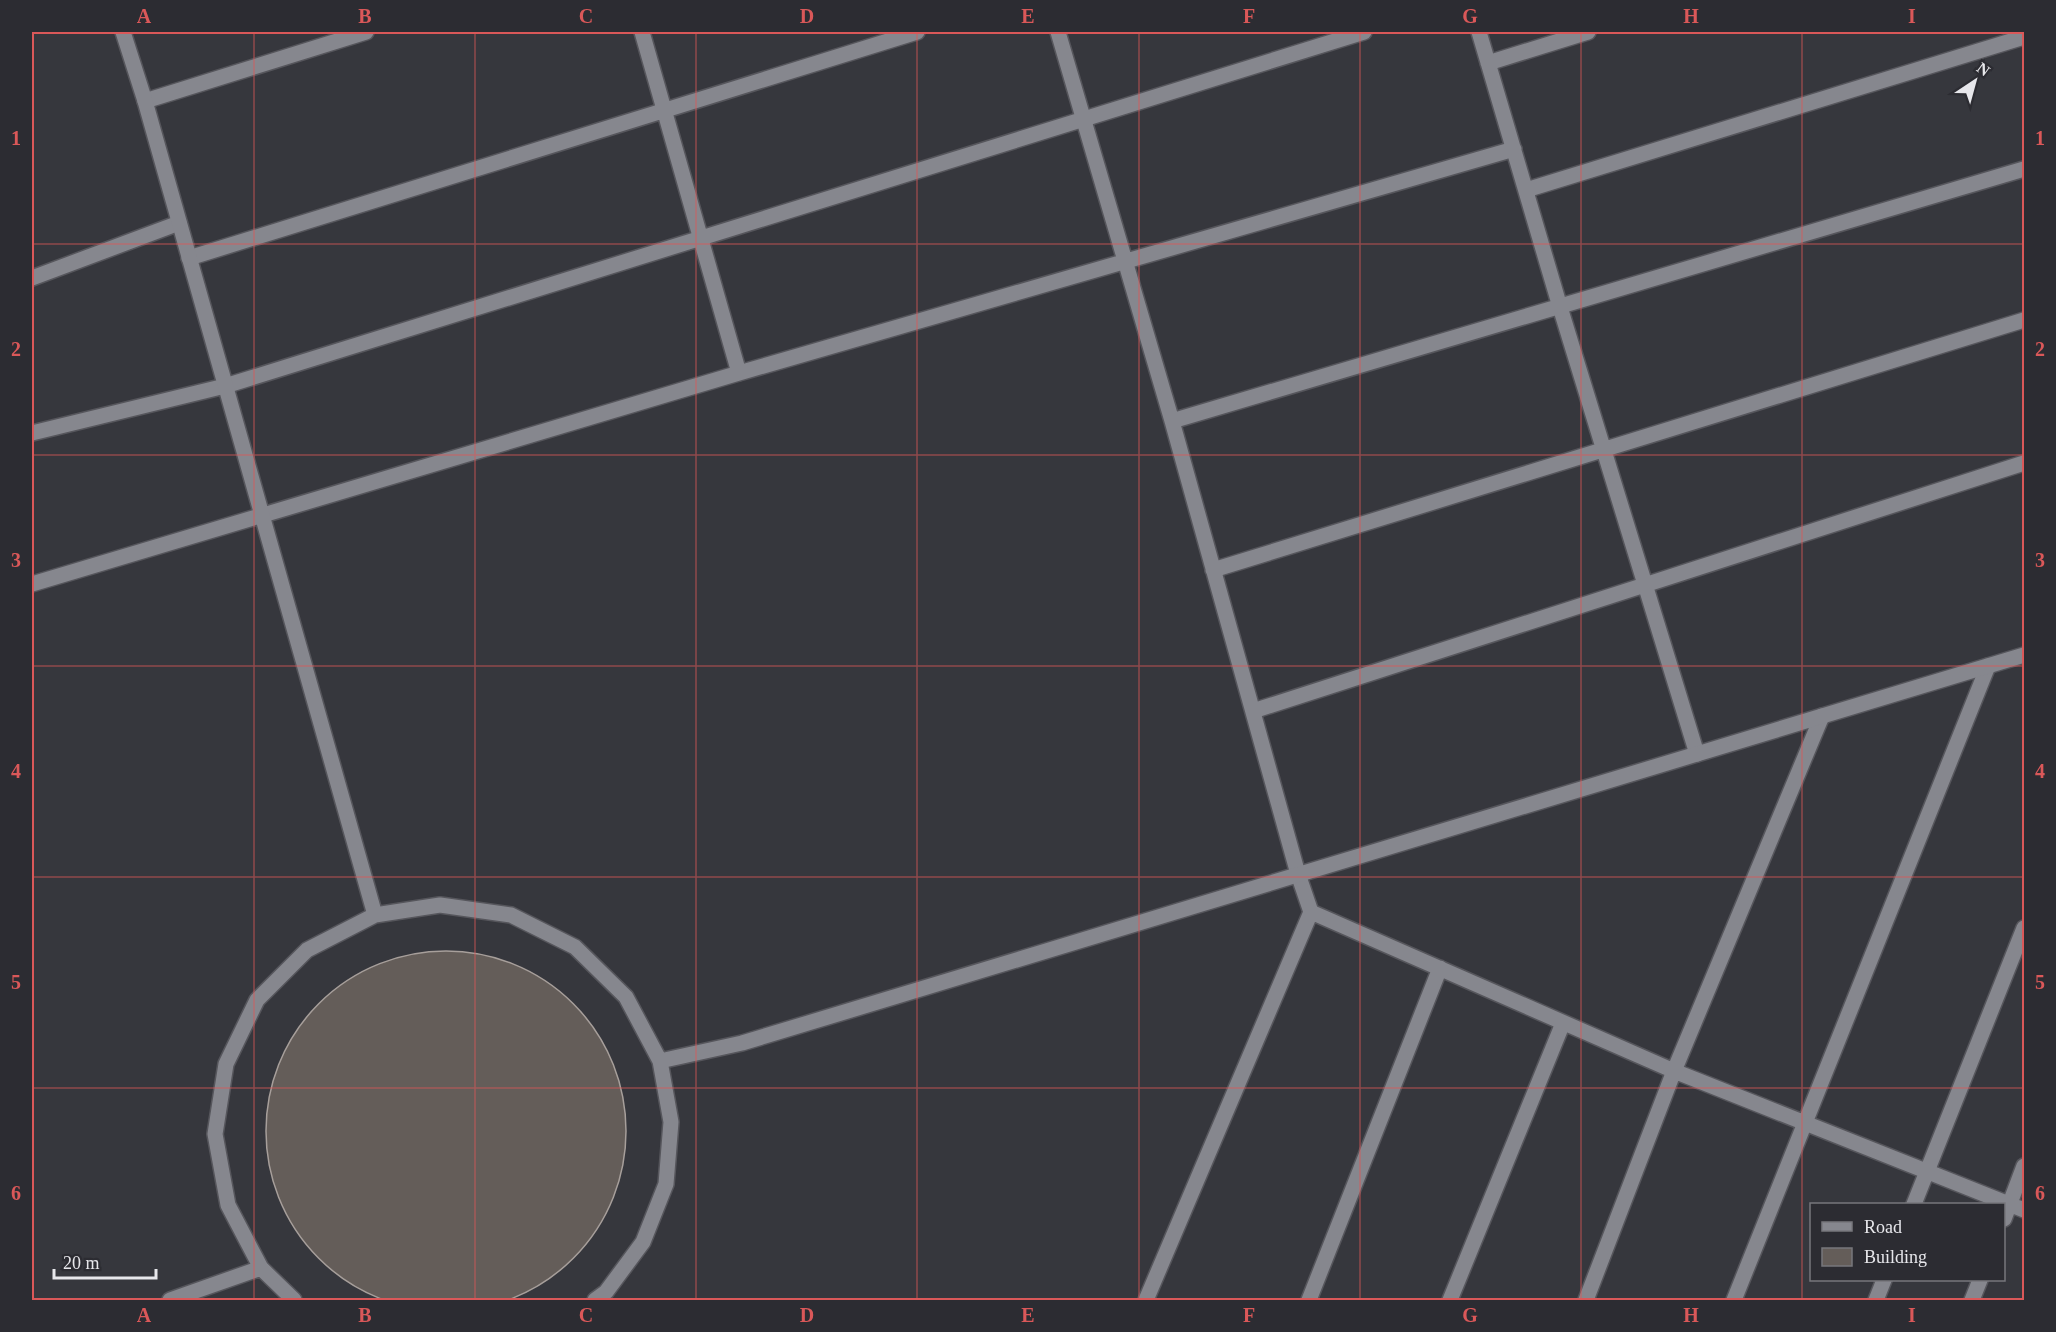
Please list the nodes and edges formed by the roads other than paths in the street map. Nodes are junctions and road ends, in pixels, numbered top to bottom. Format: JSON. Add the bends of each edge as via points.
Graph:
{"nodes":[{"id":1,"x":123,"y":32,"type":"edge"},
{"id":2,"x":366,"y":32,"type":"edge"},
{"id":3,"x":642,"y":32,"type":"edge"},
{"id":4,"x":916,"y":32,"type":"edge"},
{"id":5,"x":1058,"y":32,"type":"edge"},
{"id":6,"x":1364,"y":32,"type":"edge"},
{"id":7,"x":1479,"y":32,"type":"edge"},
{"id":8,"x":1588,"y":32,"type":"edge"},
{"id":9,"x":2025,"y":37,"type":"edge"},
{"id":10,"x":1488,"y":63,"type":"junction"},
{"id":11,"x":145,"y":101,"type":"junction"},
{"id":12,"x":665,"y":110,"type":"junction"},
{"id":13,"x":1083,"y":119,"type":"junction"},
{"id":14,"x":1514,"y":149,"type":"junction"},
{"id":15,"x":2025,"y":169,"type":"edge"},
{"id":16,"x":1526,"y":190,"type":"junction"},
{"id":17,"x":179,"y":223,"type":"junction"},
{"id":18,"x":701,"y":238,"type":"junction"},
{"id":19,"x":189,"y":258,"type":"junction"},
{"id":20,"x":1124,"y":260,"type":"junction"},
{"id":21,"x":32,"y":278,"type":"edge"},
{"id":22,"x":1560,"y":307,"type":"junction"},
{"id":23,"x":2025,"y":320,"type":"edge"},
{"id":24,"x":739,"y":373,"type":"junction"},
{"id":25,"x":225,"y":386,"type":"junction"},
{"id":26,"x":1172,"y":421,"type":"junction"},
{"id":27,"x":32,"y":433,"type":"edge"},
{"id":28,"x":1604,"y":450,"type":"junction"},
{"id":29,"x":2025,"y":463,"type":"edge"},
{"id":30,"x":261,"y":514,"type":"junction"},
{"id":31,"x":1213,"y":570,"type":"junction"},
{"id":32,"x":32,"y":584,"type":"edge"},
{"id":33,"x":1646,"y":585,"type":"junction"},
{"id":34,"x":2025,"y":655,"type":"edge"},
{"id":35,"x":1988,"y":666,"type":"junction"},
{"id":36,"x":1253,"y":711,"type":"junction"},
{"id":37,"x":1822,"y":716,"type":"junction"},
{"id":38,"x":1697,"y":754,"type":"junction"},
{"id":39,"x":1298,"y":874,"type":"junction"},
{"id":40,"x":1311,"y":912,"type":"junction"},
{"id":41,"x":375,"y":915,"type":"junction"},
{"id":42,"x":2025,"y":928,"type":"edge"},
{"id":43,"x":1440,"y":968,"type":"junction"},
{"id":44,"x":1563,"y":1023,"type":"junction"},
{"id":45,"x":660,"y":1060,"type":"junction"},
{"id":46,"x":1674,"y":1071,"type":"junction"},
{"id":47,"x":1804,"y":1123,"type":"junction"},
{"id":48,"x":2025,"y":1166,"type":"edge"},
{"id":49,"x":1927,"y":1172,"type":"junction"},
{"id":50,"x":1914,"y":1203,"type":"edge"},
{"id":51,"x":2010,"y":1204,"type":"junction"},
{"id":52,"x":2025,"y":1210,"type":"edge"},
{"id":53,"x":2005,"y":1216,"type":"edge"},
{"id":54,"x":261,"y":1268,"type":"junction"},
{"id":55,"x":1884,"y":1281,"type":"edge"},
{"id":56,"x":1980,"y":1281,"type":"edge"},
{"id":57,"x":170,"y":1300,"type":"edge"},
{"id":58,"x":294,"y":1300,"type":"edge"},
{"id":59,"x":595,"y":1300,"type":"edge"},
{"id":60,"x":1146,"y":1300,"type":"edge"},
{"id":61,"x":1309,"y":1300,"type":"edge"},
{"id":62,"x":1450,"y":1300,"type":"edge"},
{"id":63,"x":1586,"y":1300,"type":"edge"},
{"id":64,"x":1734,"y":1300,"type":"edge"},
{"id":65,"x":1876,"y":1300,"type":"edge"},
{"id":66,"x":1972,"y":1300,"type":"edge"}],
"edges":[{"from":1,"to":11,"type":"street"},
{"from":2,"to":11,"type":"street"},
{"from":3,"to":12,"type":"street"},
{"from":4,"to":12,"type":"street"},
{"from":5,"to":13,"type":"street"},
{"from":6,"to":13,"type":"street"},
{"from":7,"to":10,"type":"street"},
{"from":8,"to":10,"type":"street"},
{"from":9,"to":16,"type":"street"},
{"from":10,"to":14,"type":"street"},
{"from":11,"to":17,"type":"street"},
{"from":12,"to":18,"type":"street"},
{"from":12,"to":19,"type":"street"},
{"from":13,"to":18,"type":"street"},
{"from":13,"to":20,"type":"street"},
{"from":14,"to":16,"type":"street"},
{"from":14,"to":20,"type":"street"},
{"from":15,"to":22,"type":"street"},
{"from":16,"to":22,"type":"street"},
{"from":17,"to":19,"type":"street"},
{"from":17,"to":21,"type":"street"},
{"from":18,"to":24,"type":"street"},
{"from":18,"to":25,"type":"street"},
{"from":19,"to":25,"type":"street"},
{"from":20,"to":24,"type":"street"},
{"from":20,"to":26,"type":"street"},
{"from":22,"to":26,"type":"street"},
{"from":22,"to":28,"type":"street"},
{"from":23,"to":28,"type":"street"},
{"from":24,"to":30,"type":"street"},
{"from":25,"to":27,"type":"street"},
{"from":25,"to":30,"type":"street"},
{"from":26,"to":31,"type":"street"},
{"from":28,"to":31,"type":"street"},
{"from":28,"to":33,"type":"street"},
{"from":29,"to":33,"type":"street"},
{"from":30,"to":32,"type":"street"},
{"from":30,"to":41,"type":"street"},
{"from":31,"to":36,"type":"street"},
{"from":33,"to":36,"type":"street"},
{"from":33,"to":38,"type":"street"},
{"from":34,"to":35,"type":"street"},
{"from":35,"to":37,"type":"street"},
{"from":35,"to":47,"type":"street"},
{"from":36,"to":39,"type":"street"},
{"from":37,"to":38,"type":"street"},
{"from":37,"to":46,"type":"street"},
{"from":38,"to":39,"type":"street"},
{"from":39,"to":40,"type":"street"},
{"from":39,"to":45,"type":"street","via":[[742,1043]]},
{"from":40,"to":43,"type":"street"},
{"from":40,"to":60,"type":"street"},
{"from":41,"to":45,"type":"street","via":[[440,904],[511,915],[575,947],[626,997]]},
{"from":41,"to":54,"type":"street","via":[[307,950],[257,1000],[226,1064],[215,1134],[228,1204]]},
{"from":42,"to":49,"type":"street"},
{"from":43,"to":44,"type":"street"},
{"from":43,"to":61,"type":"street"},
{"from":44,"to":46,"type":"street"},
{"from":44,"to":62,"type":"street"},
{"from":45,"to":59,"type":"street","via":[[671,1122],[666,1184],[643,1242],[606,1292]]},
{"from":46,"to":47,"type":"street"},
{"from":46,"to":63,"type":"street"},
{"from":47,"to":49,"type":"street"},
{"from":47,"to":64,"type":"street"},
{"from":48,"to":51,"type":"street"},
{"from":49,"to":50,"type":"street"},
{"from":49,"to":51,"type":"street"},
{"from":51,"to":52,"type":"street"},
{"from":51,"to":53,"type":"street"},
{"from":54,"to":57,"type":"street"},
{"from":54,"to":58,"type":"street"},
{"from":55,"to":65,"type":"street"},
{"from":56,"to":66,"type":"street"}]}
